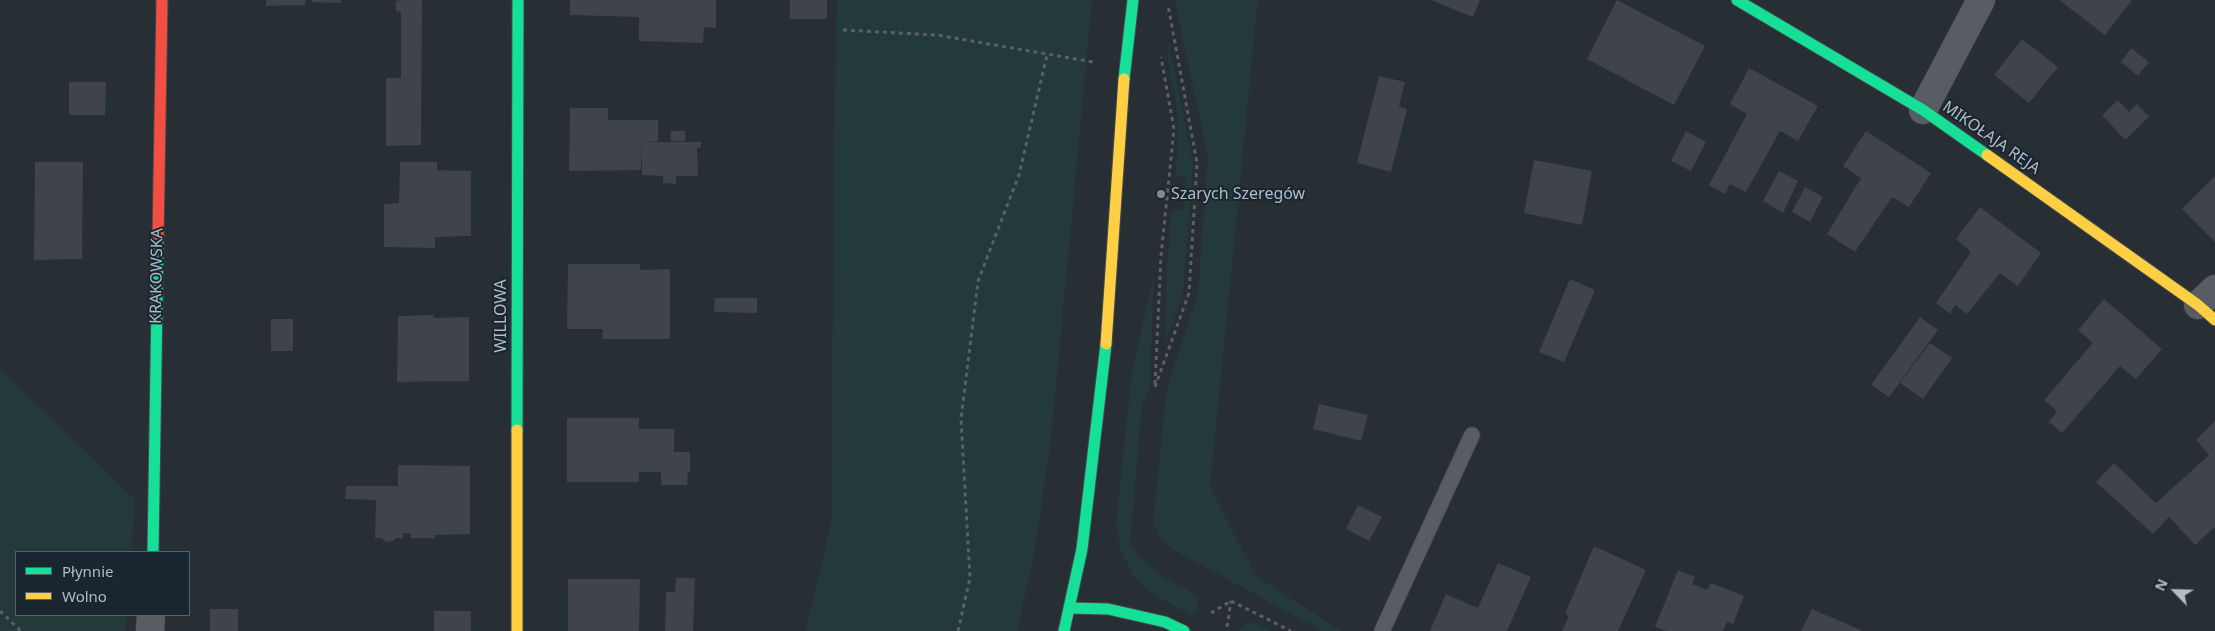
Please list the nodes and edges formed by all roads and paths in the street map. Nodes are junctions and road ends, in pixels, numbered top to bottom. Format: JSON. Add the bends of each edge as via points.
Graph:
{"nodes":[{"id":1,"x":162,"y":0,"type":"edge"},
{"id":2,"x":518,"y":0,"type":"edge"},
{"id":3,"x":1133,"y":0,"type":"edge"},
{"id":4,"x":1169,"y":0,"type":"edge"},
{"id":5,"x":1737,"y":0,"type":"edge"},
{"id":6,"x":1981,"y":0,"type":"edge"},
{"id":7,"x":1168,"y":5,"type":"junction"},
{"id":8,"x":1165,"y":24,"type":"dead end"},
{"id":9,"x":843,"y":30,"type":"dead end"},
{"id":10,"x":1160,"y":52,"type":"dead end"},
{"id":11,"x":1047,"y":55,"type":"junction"},
{"id":12,"x":1126,"y":66,"type":"junction"},
{"id":13,"x":1923,"y":110,"type":"junction"},
{"id":14,"x":2209,"y":305,"type":"edge"},
{"id":15,"x":1472,"y":435,"type":"dead end"},
{"id":16,"x":153,"y":551,"type":"edge"},
{"id":17,"x":1070,"y":608,"type":"junction"},
{"id":18,"x":0,"y":611,"type":"edge"},
{"id":19,"x":151,"y":616,"type":"edge"},
{"id":20,"x":1227,"y":627,"type":"dead end"},
{"id":21,"x":21,"y":631,"type":"edge"},
{"id":22,"x":150,"y":631,"type":"edge"},
{"id":23,"x":517,"y":631,"type":"edge"},
{"id":24,"x":958,"y":631,"type":"edge"},
{"id":25,"x":1064,"y":631,"type":"edge"},
{"id":26,"x":1184,"y":631,"type":"edge"},
{"id":27,"x":1291,"y":631,"type":"edge"},
{"id":28,"x":1382,"y":631,"type":"edge"}],
"edges":[{"from":1,"to":16,"type":"street","name":"KRAKOWSKA"},
{"from":2,"to":23,"type":"street","name":"WILLOWA"},
{"from":3,"to":12,"type":"street"},
{"from":4,"to":7,"type":"path"},
{"from":5,"to":13,"type":"street","name":"MIKOŁAJA REJA"},
{"from":6,"to":13,"type":"street"},
{"from":7,"to":8,"type":"path"},
{"from":7,"to":10,"type":"path","via":[[1197,163],[1189,293],[1155,387],[1161,256],[1174,128]]},
{"from":9,"to":11,"type":"path","via":[[937,35]]},
{"from":11,"to":12,"type":"path"},
{"from":11,"to":24,"type":"path","via":[[1019,175],[978,281],[961,419],[970,578]]},
{"from":12,"to":17,"type":"street","via":[[1106,342],[1082,549]]},
{"from":13,"to":14,"type":"street","name":"MIKOŁAJA REJA"},
{"from":15,"to":28,"type":"lane"},
{"from":17,"to":25,"type":"street"},
{"from":17,"to":26,"type":"street","via":[[1108,609],[1165,622]]},
{"from":18,"to":21,"type":"path"},
{"from":19,"to":22,"type":"street"},
{"from":20,"to":27,"type":"path","via":[[1231,601]]}]}
